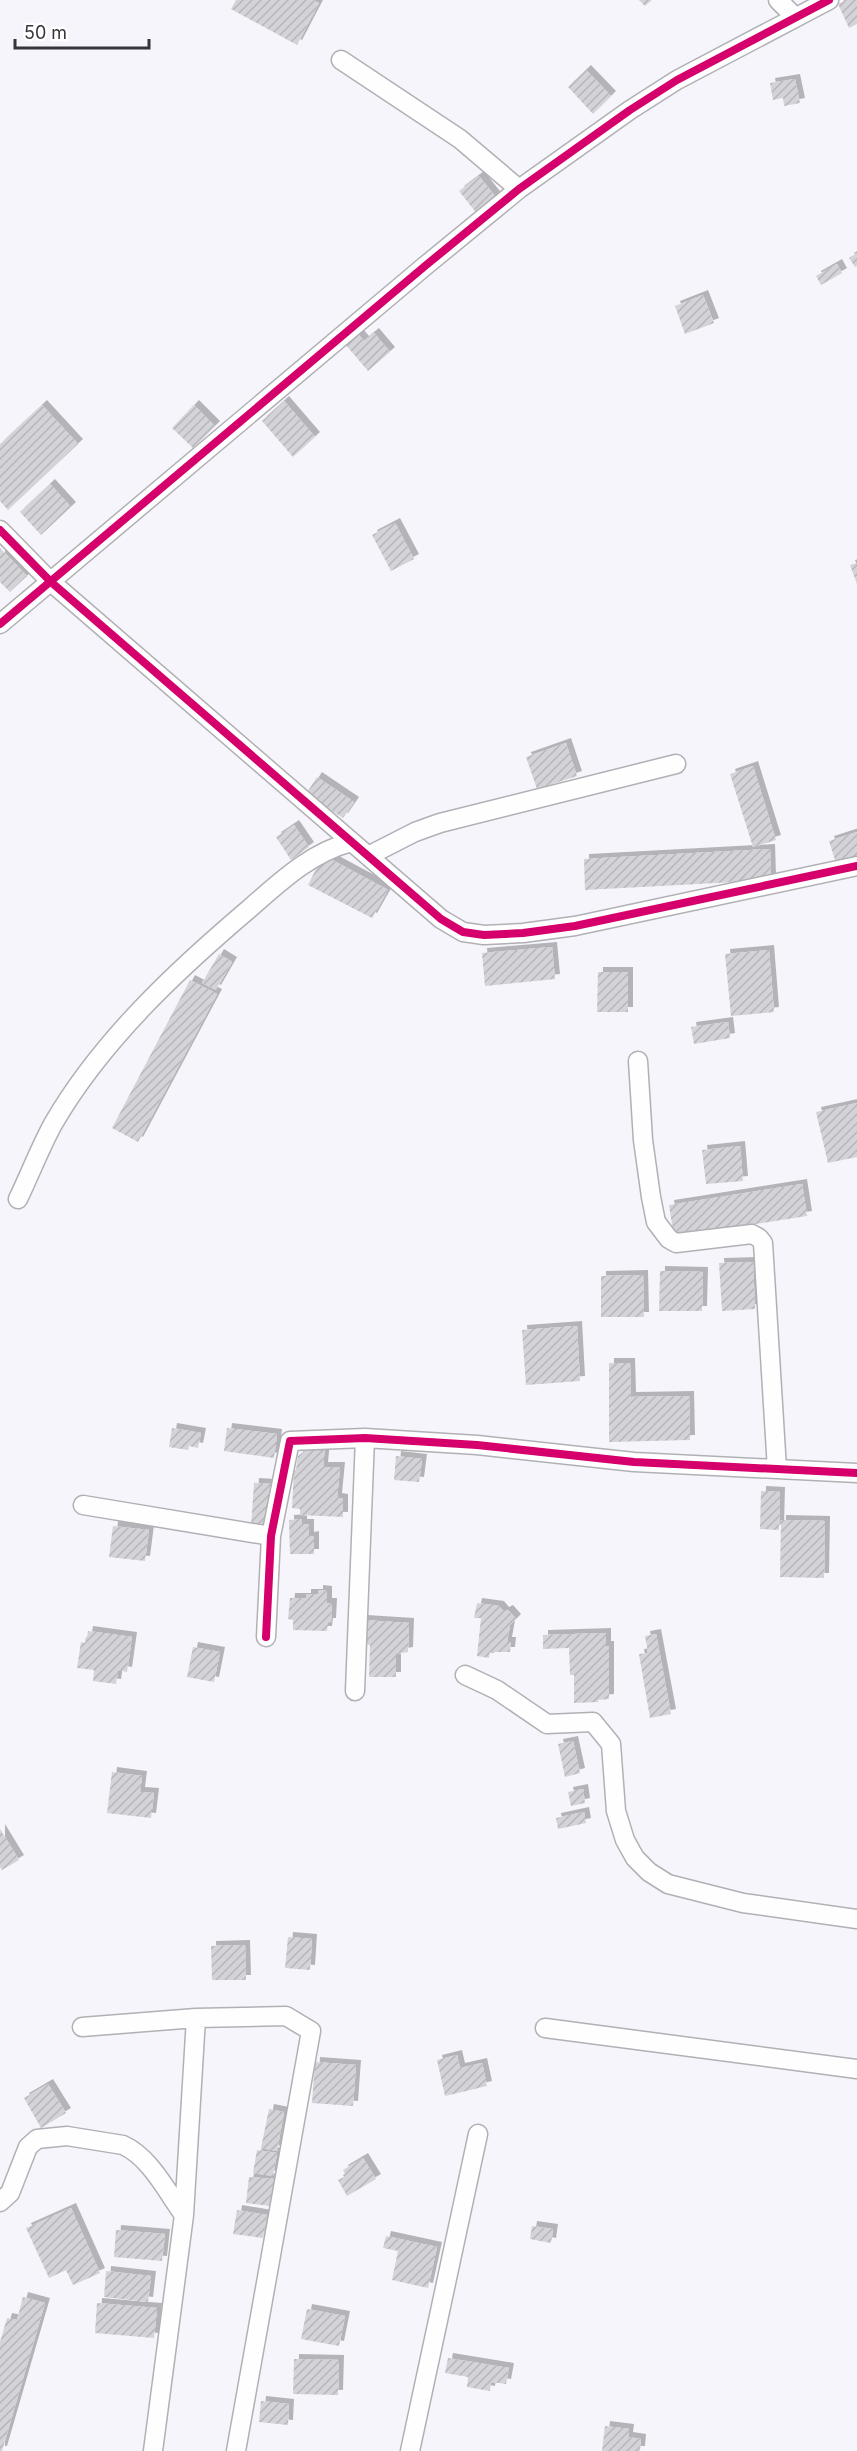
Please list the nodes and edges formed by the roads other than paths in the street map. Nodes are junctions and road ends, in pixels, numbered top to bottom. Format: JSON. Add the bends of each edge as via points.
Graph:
{"nodes":[{"id":1,"x":778,"y":0,"type":"edge"},
{"id":2,"x":829,"y":0,"type":"edge"},
{"id":3,"x":795,"y":17,"type":"junction"},
{"id":4,"x":340,"y":60,"type":"dead end"},
{"id":5,"x":519,"y":189,"type":"junction"},
{"id":6,"x":0,"y":530,"type":"edge"},
{"id":7,"x":51,"y":582,"type":"junction"},
{"id":8,"x":0,"y":624,"type":"edge"},
{"id":9,"x":676,"y":764,"type":"dead end"},
{"id":10,"x":351,"y":842,"type":"junction"},
{"id":11,"x":368,"y":856,"type":"junction"},
{"id":12,"x":857,"y":866,"type":"edge"},
{"id":13,"x":638,"y":1061,"type":"dead end"},
{"id":14,"x":18,"y":1199,"type":"dead end"},
{"id":15,"x":365,"y":1438,"type":"junction"},
{"id":16,"x":777,"y":1469,"type":"junction"},
{"id":17,"x":857,"y":1473,"type":"edge"},
{"id":18,"x":83,"y":1505,"type":"dead end"},
{"id":19,"x":271,"y":1536,"type":"junction"},
{"id":20,"x":266,"y":1637,"type":"dead end"},
{"id":21,"x":465,"y":1675,"type":"dead end"},
{"id":22,"x":355,"y":1691,"type":"dead end"},
{"id":23,"x":857,"y":1919,"type":"edge"},
{"id":24,"x":196,"y":2018,"type":"junction"},
{"id":25,"x":82,"y":2027,"type":"dead end"},
{"id":26,"x":545,"y":2028,"type":"dead end"},
{"id":27,"x":857,"y":2069,"type":"edge"},
{"id":28,"x":478,"y":2134,"type":"dead end"},
{"id":29,"x":0,"y":2202,"type":"edge"},
{"id":30,"x":184,"y":2215,"type":"junction"},
{"id":31,"x":153,"y":2451,"type":"edge"},
{"id":32,"x":236,"y":2451,"type":"edge"},
{"id":33,"x":410,"y":2451,"type":"edge"}],
"edges":[{"from":1,"to":3,"type":"street"},
{"from":2,"to":3,"type":"street"},
{"from":3,"to":5,"type":"street","via":[[677,80]]},
{"from":4,"to":5,"type":"street","via":[[460,139]]},
{"from":5,"to":7,"type":"street"},
{"from":6,"to":7,"type":"street"},
{"from":7,"to":8,"type":"street"},
{"from":7,"to":10,"type":"street"},
{"from":9,"to":11,"type":"street","via":[[440,823]]},
{"from":10,"to":11,"type":"street"},
{"from":10,"to":14,"type":"street","via":[[322,852],[299,867],[158,992],[112,1042],[70,1099],[53,1125]]},
{"from":11,"to":12,"type":"street","via":[[451,926],[484,935],[575,926]]},
{"from":13,"to":16,"type":"street","via":[[646,1163],[656,1221],[662,1232],[676,1243],[752,1234],[763,1243]]},
{"from":15,"to":16,"type":"street","via":[[634,1462]]},
{"from":15,"to":19,"type":"street","via":[[290,1441]]},
{"from":15,"to":22,"type":"street"},
{"from":16,"to":17,"type":"street"},
{"from":18,"to":19,"type":"street"},
{"from":19,"to":20,"type":"street"},
{"from":21,"to":23,"type":"street","via":[[497,1690],[547,1724],[593,1722],[611,1744],[616,1811],[625,1840],[635,1858],[668,1884],[742,1903]]},
{"from":24,"to":25,"type":"street"},
{"from":24,"to":30,"type":"street"},
{"from":24,"to":32,"type":"street","via":[[286,2016],[311,2031]]},
{"from":26,"to":27,"type":"street"},
{"from":28,"to":33,"type":"street"},
{"from":29,"to":30,"type":"street","via":[[10,2193],[28,2147],[36,2139],[68,2136],[131,2148]]},
{"from":30,"to":31,"type":"street"}]}
